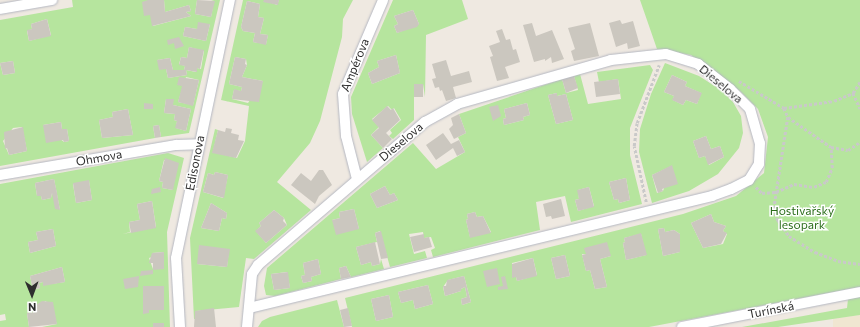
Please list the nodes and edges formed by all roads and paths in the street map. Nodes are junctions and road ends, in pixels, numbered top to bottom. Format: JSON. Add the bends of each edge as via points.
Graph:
{"nodes":[{"id":1,"x":52,"y":0,"type":"edge"},
{"id":2,"x":230,"y":0,"type":"edge"},
{"id":3,"x":383,"y":0,"type":"edge"},
{"id":4,"x":0,"y":9,"type":"edge"},
{"id":5,"x":658,"y":55,"type":"junction"},
{"id":6,"x":860,"y":82,"type":"edge"},
{"id":7,"x":722,"y":83,"type":"junction"},
{"id":8,"x":853,"y":93,"type":"junction"},
{"id":9,"x":784,"y":108,"type":"junction"},
{"id":10,"x":860,"y":108,"type":"edge"},
{"id":11,"x":788,"y":117,"type":"junction"},
{"id":12,"x":860,"y":142,"type":"edge"},
{"id":13,"x":199,"y":144,"type":"junction"},
{"id":14,"x":832,"y":148,"type":"junction"},
{"id":15,"x":0,"y":175,"type":"edge"},
{"id":16,"x":357,"y":179,"type":"junction"},
{"id":17,"x":749,"y":180,"type":"junction"},
{"id":18,"x":776,"y":192,"type":"junction"},
{"id":19,"x":648,"y":211,"type":"junction"},
{"id":20,"x":860,"y":264,"type":"edge"},
{"id":21,"x":860,"y":292,"type":"edge"},
{"id":22,"x":250,"y":308,"type":"junction"},
{"id":23,"x":180,"y":327,"type":"edge"},
{"id":24,"x":247,"y":327,"type":"edge"},
{"id":25,"x":682,"y":327,"type":"edge"}],
"edges":[{"from":1,"to":4,"type":"street"},
{"from":2,"to":13,"type":"street","name":"Edisonova"},
{"from":3,"to":16,"type":"street","name":"Ampérova","via":[[343,94],[346,136]]},
{"from":5,"to":7,"type":"street","name":"Dieselova","via":[[683,58],[698,64]]},
{"from":5,"to":16,"type":"street","name":"Dieselova","via":[[611,60],[457,104],[425,122]]},
{"from":5,"to":19,"type":"path","via":[[659,69],[637,123],[634,146]]},
{"from":6,"to":8,"type":"path"},
{"from":7,"to":9,"type":"path","via":[[732,77]]},
{"from":7,"to":17,"type":"street","name":"Dieselova","via":[[750,109],[755,124],[760,144],[759,164]]},
{"from":8,"to":9,"type":"path","via":[[834,101]]},
{"from":8,"to":10,"type":"path"},
{"from":9,"to":11,"type":"path"},
{"from":11,"to":14,"type":"path"},
{"from":11,"to":18,"type":"path"},
{"from":12,"to":14,"type":"path","via":[[848,150]]},
{"from":13,"to":15,"type":"street","name":"Ohmova","via":[[176,145]]},
{"from":13,"to":23,"type":"street","name":"Edisonova","via":[[176,258]]},
{"from":14,"to":18,"type":"path","via":[[832,168],[826,182],[814,187],[794,184]]},
{"from":16,"to":22,"type":"street","name":"Dieselova","via":[[258,265],[252,274]]},
{"from":17,"to":18,"type":"path","via":[[762,193]]},
{"from":17,"to":19,"type":"street","via":[[712,196]]},
{"from":18,"to":20,"type":"path","via":[[774,208],[778,220],[789,236],[815,252],[838,261]]},
{"from":19,"to":22,"type":"street"},
{"from":21,"to":25,"type":"street","name":"Turínská"},
{"from":22,"to":24,"type":"street","name":"Dieselova"}]}
